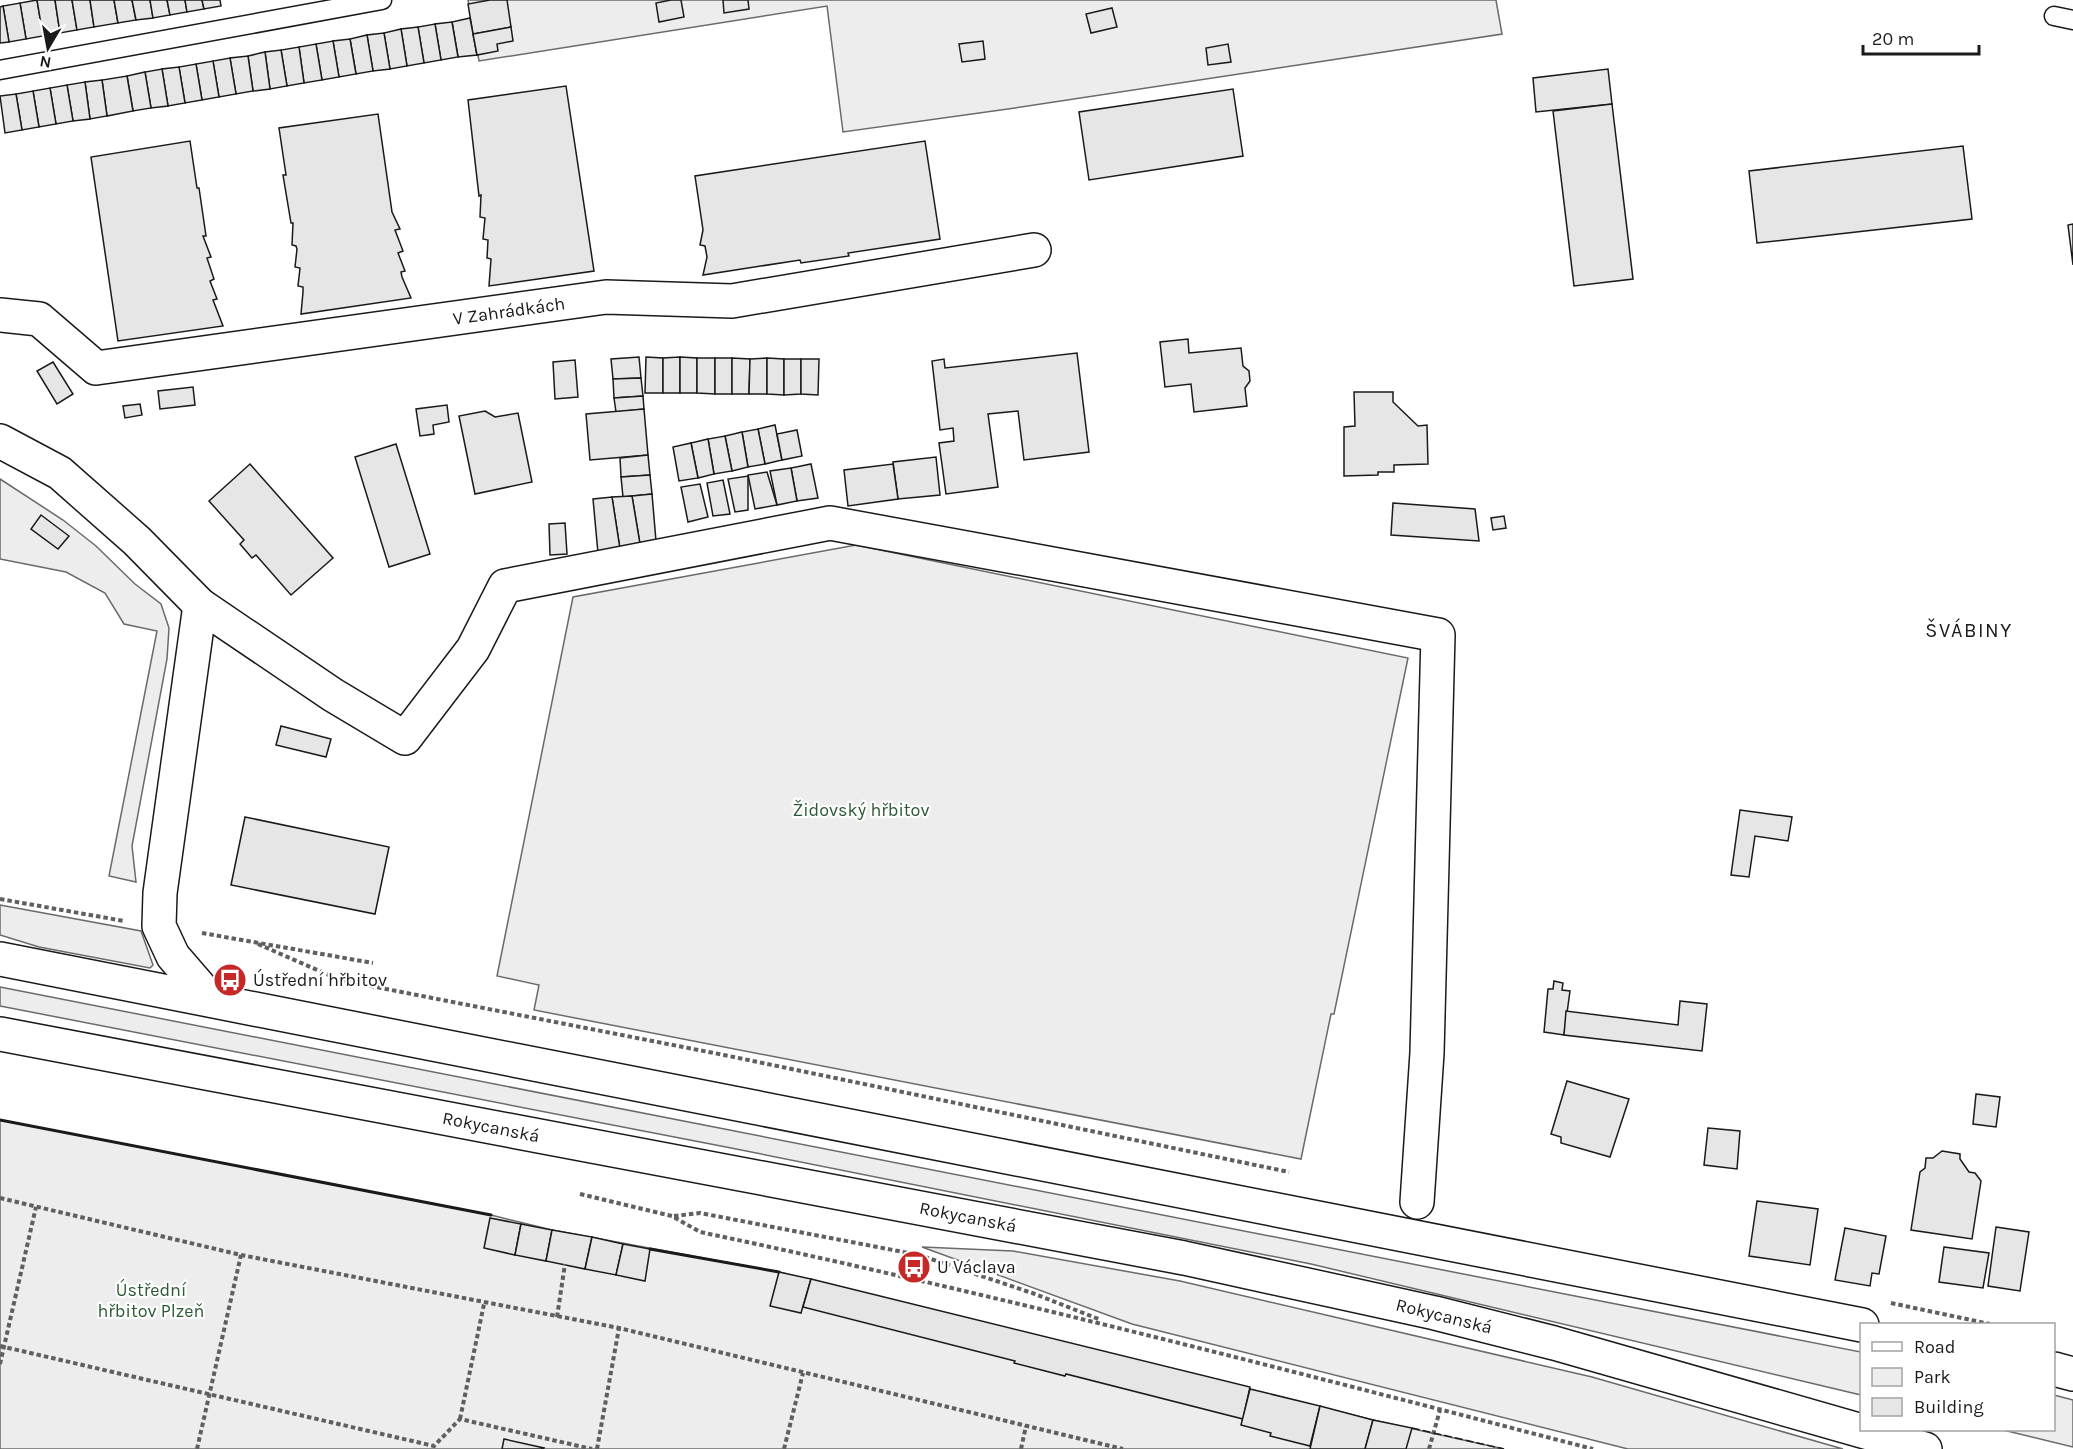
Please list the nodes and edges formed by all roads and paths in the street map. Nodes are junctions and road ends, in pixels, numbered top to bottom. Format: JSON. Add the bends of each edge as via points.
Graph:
{"nodes":[{"id":1,"x":382,"y":0,"type":"edge"},
{"id":2,"x":2054,"y":16,"type":"dead end"},
{"id":3,"x":2073,"y":20,"type":"edge"},
{"id":4,"x":0,"y":70,"type":"edge"},
{"id":5,"x":1034,"y":250,"type":"dead end"},
{"id":6,"x":0,"y":315,"type":"edge"},
{"id":7,"x":0,"y":441,"type":"edge"},
{"id":8,"x":200,"y":605,"type":"junction"},
{"id":9,"x":0,"y":959,"type":"edge"},
{"id":10,"x":211,"y":1000,"type":"junction"},
{"id":11,"x":0,"y":1034,"type":"edge"},
{"id":12,"x":580,"y":1194,"type":"dead end"},
{"id":13,"x":0,"y":1198,"type":"edge"},
{"id":14,"x":1417,"y":1202,"type":"dead end"},
{"id":15,"x":36,"y":1207,"type":"junction"},
{"id":16,"x":672,"y":1216,"type":"junction"},
{"id":17,"x":241,"y":1254,"type":"junction"},
{"id":18,"x":566,"y":1264,"type":"dead end"},
{"id":19,"x":484,"y":1304,"type":"junction"},
{"id":20,"x":557,"y":1317,"type":"junction"},
{"id":21,"x":1113,"y":1325,"type":"junction"},
{"id":22,"x":1860,"y":1326,"type":"edge"},
{"id":23,"x":619,"y":1328,"type":"junction"},
{"id":24,"x":2,"y":1346,"type":"edge"},
{"id":25,"x":0,"y":1364,"type":"edge"},
{"id":26,"x":2055,"y":1369,"type":"edge"},
{"id":27,"x":803,"y":1372,"type":"junction"},
{"id":28,"x":2073,"y":1374,"type":"edge"},
{"id":29,"x":209,"y":1395,"type":"junction"},
{"id":30,"x":1440,"y":1410,"type":"junction"},
{"id":31,"x":460,"y":1419,"type":"junction"},
{"id":32,"x":1026,"y":1426,"type":"junction"},
{"id":33,"x":1860,"y":1430,"type":"edge"},
{"id":34,"x":1862,"y":1431,"type":"edge"},
{"id":35,"x":1578,"y":1447,"type":"edge"},
{"id":36,"x":434,"y":1448,"type":"edge"},
{"id":37,"x":196,"y":1449,"type":"edge"},
{"id":38,"x":594,"y":1449,"type":"edge"},
{"id":39,"x":784,"y":1449,"type":"edge"},
{"id":40,"x":1021,"y":1449,"type":"edge"},
{"id":41,"x":1123,"y":1449,"type":"edge"},
{"id":42,"x":1429,"y":1449,"type":"edge"},
{"id":43,"x":1593,"y":1449,"type":"edge"},
{"id":44,"x":1925,"y":1449,"type":"edge"}],
"edges":[{"from":1,"to":4,"type":"lane"},
{"from":2,"to":3,"type":"lane"},
{"from":5,"to":6,"type":"main road","name":"V Zahrádkách","via":[[732,302],[606,297],[96,368],[39,319]]},
{"from":7,"to":8,"type":"main road","via":[[60,473],[137,541]]},
{"from":8,"to":10,"type":"main road","via":[[160,893],[159,926],[173,956]]},
{"from":8,"to":14,"type":"main road","via":[[333,695],[405,738],[473,649],[505,586],[830,523],[1438,635],[1427,1053]]},
{"from":9,"to":10,"type":"main road"},
{"from":10,"to":22,"type":"main road"},
{"from":11,"to":33,"type":"main road","name":"Rokycanská","via":[[1316,1286],[1554,1343]]},
{"from":12,"to":16,"type":"path"},
{"from":13,"to":15,"type":"path"},
{"from":15,"to":17,"type":"path"},
{"from":15,"to":24,"type":"path"},
{"from":16,"to":21,"type":"path","via":[[700,1232],[906,1275]]},
{"from":16,"to":21,"type":"path","via":[[700,1213],[919,1255]]},
{"from":17,"to":19,"type":"path"},
{"from":17,"to":29,"type":"path"},
{"from":18,"to":20,"type":"path"},
{"from":19,"to":20,"type":"path"},
{"from":19,"to":31,"type":"path"},
{"from":20,"to":23,"type":"path"},
{"from":21,"to":30,"type":"path"},
{"from":23,"to":27,"type":"path"},
{"from":23,"to":38,"type":"path"},
{"from":24,"to":25,"type":"path"},
{"from":24,"to":29,"type":"path"},
{"from":26,"to":28,"type":"main road"},
{"from":27,"to":32,"type":"path"},
{"from":27,"to":39,"type":"path"},
{"from":29,"to":36,"type":"path"},
{"from":29,"to":37,"type":"path"},
{"from":30,"to":35,"type":"path"},
{"from":30,"to":42,"type":"path"},
{"from":31,"to":36,"type":"path"},
{"from":31,"to":38,"type":"path"},
{"from":32,"to":40,"type":"path"},
{"from":32,"to":41,"type":"path"},
{"from":34,"to":44,"type":"main road","name":"Rokycanská"},
{"from":35,"to":43,"type":"path"}]}
